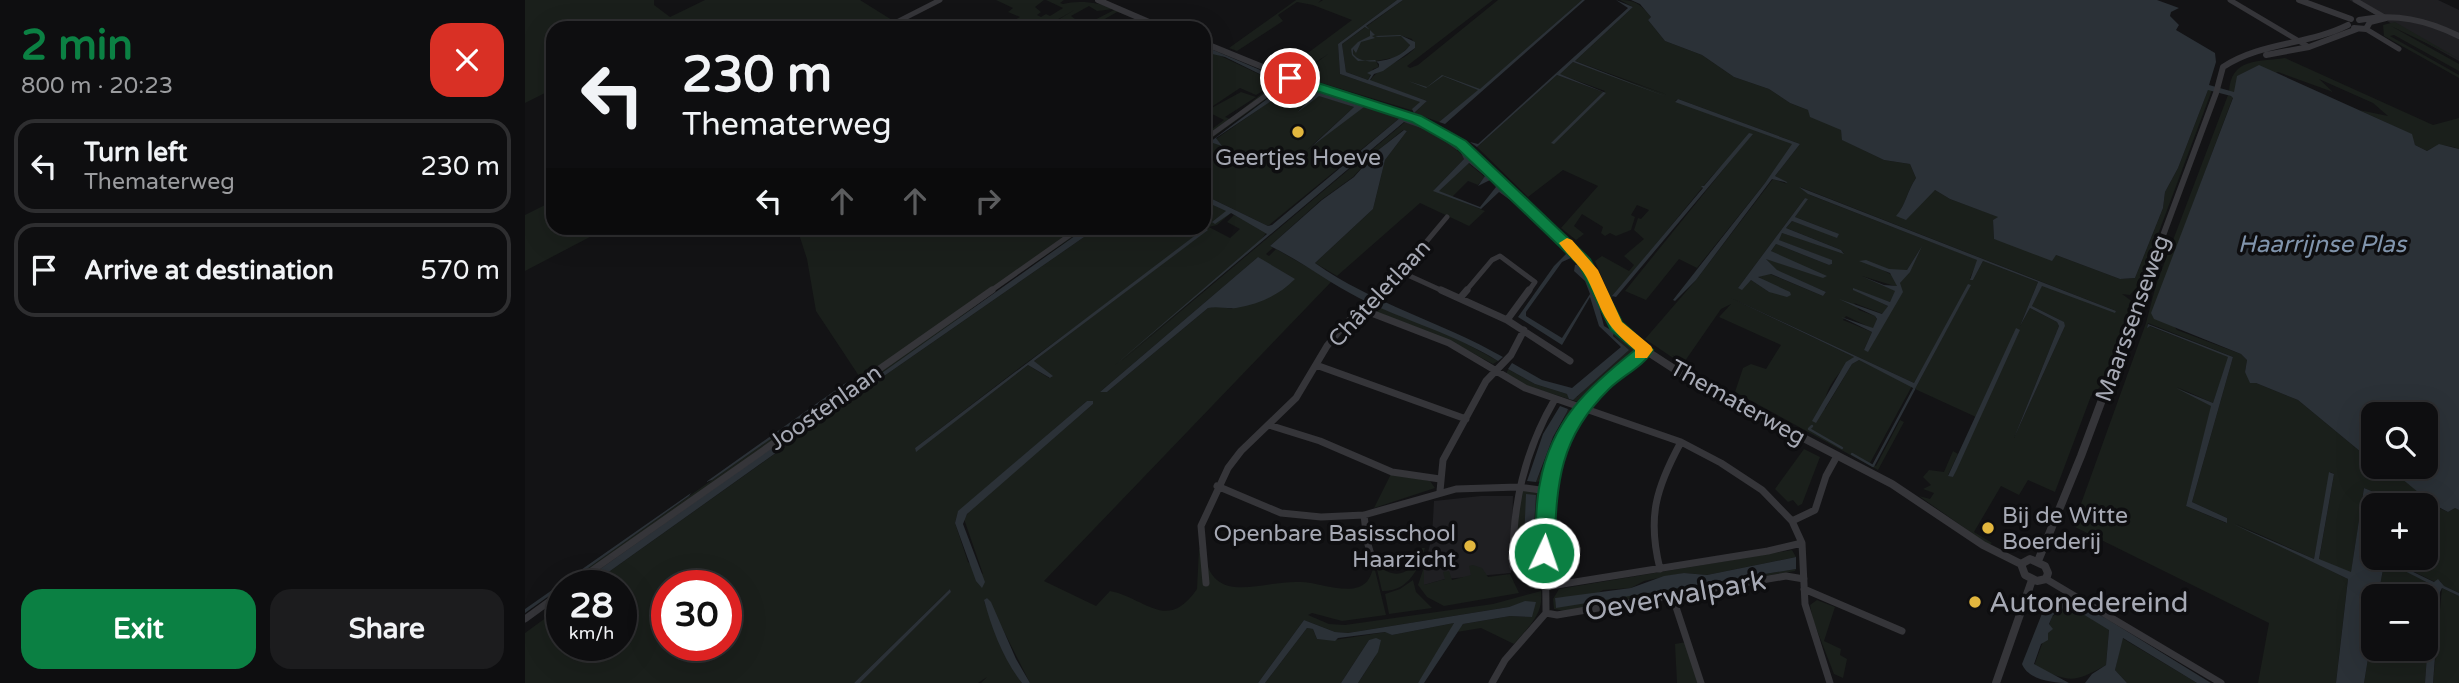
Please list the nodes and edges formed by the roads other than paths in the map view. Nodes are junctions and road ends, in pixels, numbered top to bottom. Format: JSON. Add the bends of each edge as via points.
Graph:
{"nodes":[{"id":1,"x":940,"y":0,"type":"edge"},
{"id":2,"x":1098,"y":0,"type":"edge"},
{"id":3,"x":2230,"y":0,"type":"edge"},
{"id":4,"x":2299,"y":0,"type":"edge"},
{"id":5,"x":2355,"y":0,"type":"edge"},
{"id":6,"x":2383,"y":16,"type":"junction"},
{"id":7,"x":2359,"y":20,"type":"junction"},
{"id":8,"x":899,"y":21,"type":"edge"},
{"id":9,"x":1147,"y":21,"type":"edge"},
{"id":10,"x":2349,"y":21,"type":"junction"},
{"id":11,"x":2367,"y":27,"type":"junction"},
{"id":12,"x":2357,"y":29,"type":"junction"},
{"id":13,"x":2459,"y":36,"type":"edge"},
{"id":14,"x":2302,"y":43,"type":"junction"},
{"id":15,"x":1211,"y":46,"type":"edge"},
{"id":16,"x":2309,"y":47,"type":"junction"},
{"id":17,"x":2399,"y":49,"type":"dead end"},
{"id":18,"x":2221,"y":73,"type":"junction"},
{"id":19,"x":1287,"y":81,"type":"junction"},
{"id":20,"x":1211,"y":135,"type":"edge"},
{"id":21,"x":1447,"y":218,"type":"dead end"},
{"id":22,"x":1070,"y":235,"type":"edge"},
{"id":23,"x":1401,"y":272,"type":"junction"},
{"id":24,"x":1461,"y":297,"type":"junction"},
{"id":25,"x":1364,"y":306,"type":"junction"},
{"id":26,"x":1507,"y":320,"type":"junction"},
{"id":27,"x":1524,"y":330,"type":"junction"},
{"id":28,"x":1645,"y":350,"type":"junction"},
{"id":29,"x":1570,"y":361,"type":"dead end"},
{"id":30,"x":1316,"y":365,"type":"junction"},
{"id":31,"x":1498,"y":369,"type":"junction"},
{"id":32,"x":1555,"y":399,"type":"junction"},
{"id":33,"x":1581,"y":407,"type":"junction"},
{"id":34,"x":1466,"y":419,"type":"junction"},
{"id":35,"x":1269,"y":425,"type":"junction"},
{"id":36,"x":1681,"y":442,"type":"junction"},
{"id":37,"x":1837,"y":456,"type":"junction"},
{"id":38,"x":1440,"y":480,"type":"junction"},
{"id":39,"x":1217,"y":486,"type":"junction"},
{"id":40,"x":1518,"y":487,"type":"junction"},
{"id":41,"x":1440,"y":491,"type":"junction"},
{"id":42,"x":1548,"y":491,"type":"junction"},
{"id":43,"x":1364,"y":514,"type":"junction"},
{"id":44,"x":1791,"y":522,"type":"junction"},
{"id":45,"x":1803,"y":543,"type":"junction"},
{"id":46,"x":2038,"y":561,"type":"junction"},
{"id":47,"x":2021,"y":564,"type":"junction"},
{"id":48,"x":1374,"y":565,"type":"dead end"},
{"id":49,"x":1660,"y":569,"type":"junction"},
{"id":50,"x":593,"y":570,"type":"edge"},
{"id":51,"x":1544,"y":575,"type":"junction"},
{"id":52,"x":1804,"y":579,"type":"junction"},
{"id":53,"x":2046,"y":579,"type":"junction"},
{"id":54,"x":2032,"y":580,"type":"junction"},
{"id":55,"x":1206,"y":583,"type":"dead end"},
{"id":56,"x":1544,"y":587,"type":"junction"},
{"id":57,"x":1804,"y":589,"type":"junction"},
{"id":58,"x":1672,"y":595,"type":"junction"},
{"id":59,"x":546,"y":604,"type":"edge"},
{"id":60,"x":1546,"y":612,"type":"junction"},
{"id":61,"x":525,"y":619,"type":"edge"},
{"id":62,"x":1902,"y":631,"type":"dead end"},
{"id":63,"x":1492,"y":683,"type":"edge"},
{"id":64,"x":1701,"y":683,"type":"edge"},
{"id":65,"x":1830,"y":683,"type":"edge"},
{"id":66,"x":1996,"y":683,"type":"edge"},
{"id":67,"x":2221,"y":683,"type":"edge"}],
"edges":[{"from":1,"to":8,"type":"street"},
{"from":2,"to":9,"type":"street"},
{"from":3,"to":14,"type":"street"},
{"from":4,"to":10,"type":"street"},
{"from":5,"to":6,"type":"street"},
{"from":6,"to":7,"type":"street"},
{"from":6,"to":11,"type":"street"},
{"from":6,"to":13,"type":"street","via":[[2418,19]]},
{"from":7,"to":10,"type":"street"},
{"from":7,"to":11,"type":"street"},
{"from":10,"to":12,"type":"street"},
{"from":10,"to":14,"type":"street"},
{"from":11,"to":12,"type":"street"},
{"from":11,"to":17,"type":"street"},
{"from":12,"to":16,"type":"street"},
{"from":14,"to":16,"type":"street"},
{"from":14,"to":18,"type":"street","via":[[2239,57]]},
{"from":15,"to":19,"type":"street","name":"Thematerweg"},
{"from":16,"to":18,"type":"street","via":[[2248,59]]},
{"from":18,"to":46,"type":"street","name":"Maarssenseweg"},
{"from":19,"to":20,"type":"street"},
{"from":19,"to":28,"type":"street","name":"Thematerweg","via":[[1417,119],[1461,144],[1584,262],[1616,326]]},
{"from":21,"to":23,"type":"street","name":"Châteletlaan"},
{"from":22,"to":50,"type":"street","name":"Joostenlaan"},
{"from":23,"to":24,"type":"street"},
{"from":23,"to":25,"type":"street","name":"Châteletlaan"},
{"from":24,"to":26,"type":"street"},
{"from":24,"to":26,"type":"street","via":[[1500,256],[1535,282]]},
{"from":25,"to":30,"type":"street","name":"Châteletlaan","via":[[1335,335]]},
{"from":25,"to":31,"type":"street"},
{"from":26,"to":27,"type":"street"},
{"from":27,"to":29,"type":"street"},
{"from":27,"to":31,"type":"street"},
{"from":28,"to":33,"type":"street"},
{"from":28,"to":37,"type":"street","name":"Thematerweg","via":[[1688,378]]},
{"from":30,"to":34,"type":"street"},
{"from":30,"to":35,"type":"street","name":"Châteletlaan","via":[[1296,398]]},
{"from":31,"to":32,"type":"street","via":[[1525,388]]},
{"from":31,"to":34,"type":"street","via":[[1486,381]]},
{"from":32,"to":33,"type":"street"},
{"from":32,"to":40,"type":"street","via":[[1537,428]]},
{"from":33,"to":36,"type":"street"},
{"from":33,"to":42,"type":"street","via":[[1557,453]]},
{"from":34,"to":38,"type":"street","via":[[1443,460]]},
{"from":35,"to":38,"type":"street","via":[[1321,441],[1392,472]]},
{"from":35,"to":39,"type":"street","name":"Châteletlaan","via":[[1241,451]]},
{"from":36,"to":44,"type":"street","via":[[1762,490]]},
{"from":36,"to":49,"type":"street","via":[[1653,506],[1652,536]]},
{"from":37,"to":44,"type":"street","via":[[1815,510]]},
{"from":37,"to":47,"type":"street","name":"Thematerweg","via":[[1860,465],[1983,545]]},
{"from":38,"to":41,"type":"street"},
{"from":39,"to":43,"type":"street","via":[[1281,513],[1321,517]]},
{"from":39,"to":55,"type":"street","name":"Châteletlaan","via":[[1201,526]]},
{"from":40,"to":41,"type":"street"},
{"from":40,"to":42,"type":"street"},
{"from":40,"to":51,"type":"street","via":[[1513,567]]},
{"from":41,"to":43,"type":"street"},
{"from":42,"to":51,"type":"street"},
{"from":43,"to":48,"type":"street"},
{"from":44,"to":45,"type":"street"},
{"from":45,"to":49,"type":"street","name":"Oeverwalpark"},
{"from":45,"to":52,"type":"street"},
{"from":46,"to":47,"type":"street","via":[[2026,559]]},
{"from":46,"to":53,"type":"street","via":[[2047,570]]},
{"from":47,"to":54,"type":"street"},
{"from":49,"to":56,"type":"street","name":"Oeverwalpark"},
{"from":51,"to":56,"type":"street"},
{"from":52,"to":57,"type":"street"},
{"from":52,"to":58,"type":"street","name":"Oeverwalpark","via":[[1786,576]]},
{"from":53,"to":54,"type":"street"},
{"from":53,"to":67,"type":"street"},
{"from":54,"to":66,"type":"street"},
{"from":56,"to":60,"type":"street"},
{"from":57,"to":62,"type":"street"},
{"from":57,"to":65,"type":"street","via":[[1807,613]]},
{"from":58,"to":60,"type":"street","name":"Oeverwalpark","via":[[1557,615]]},
{"from":58,"to":64,"type":"street"},
{"from":59,"to":61,"type":"street"},
{"from":60,"to":63,"type":"street","via":[[1505,660]]}]}
